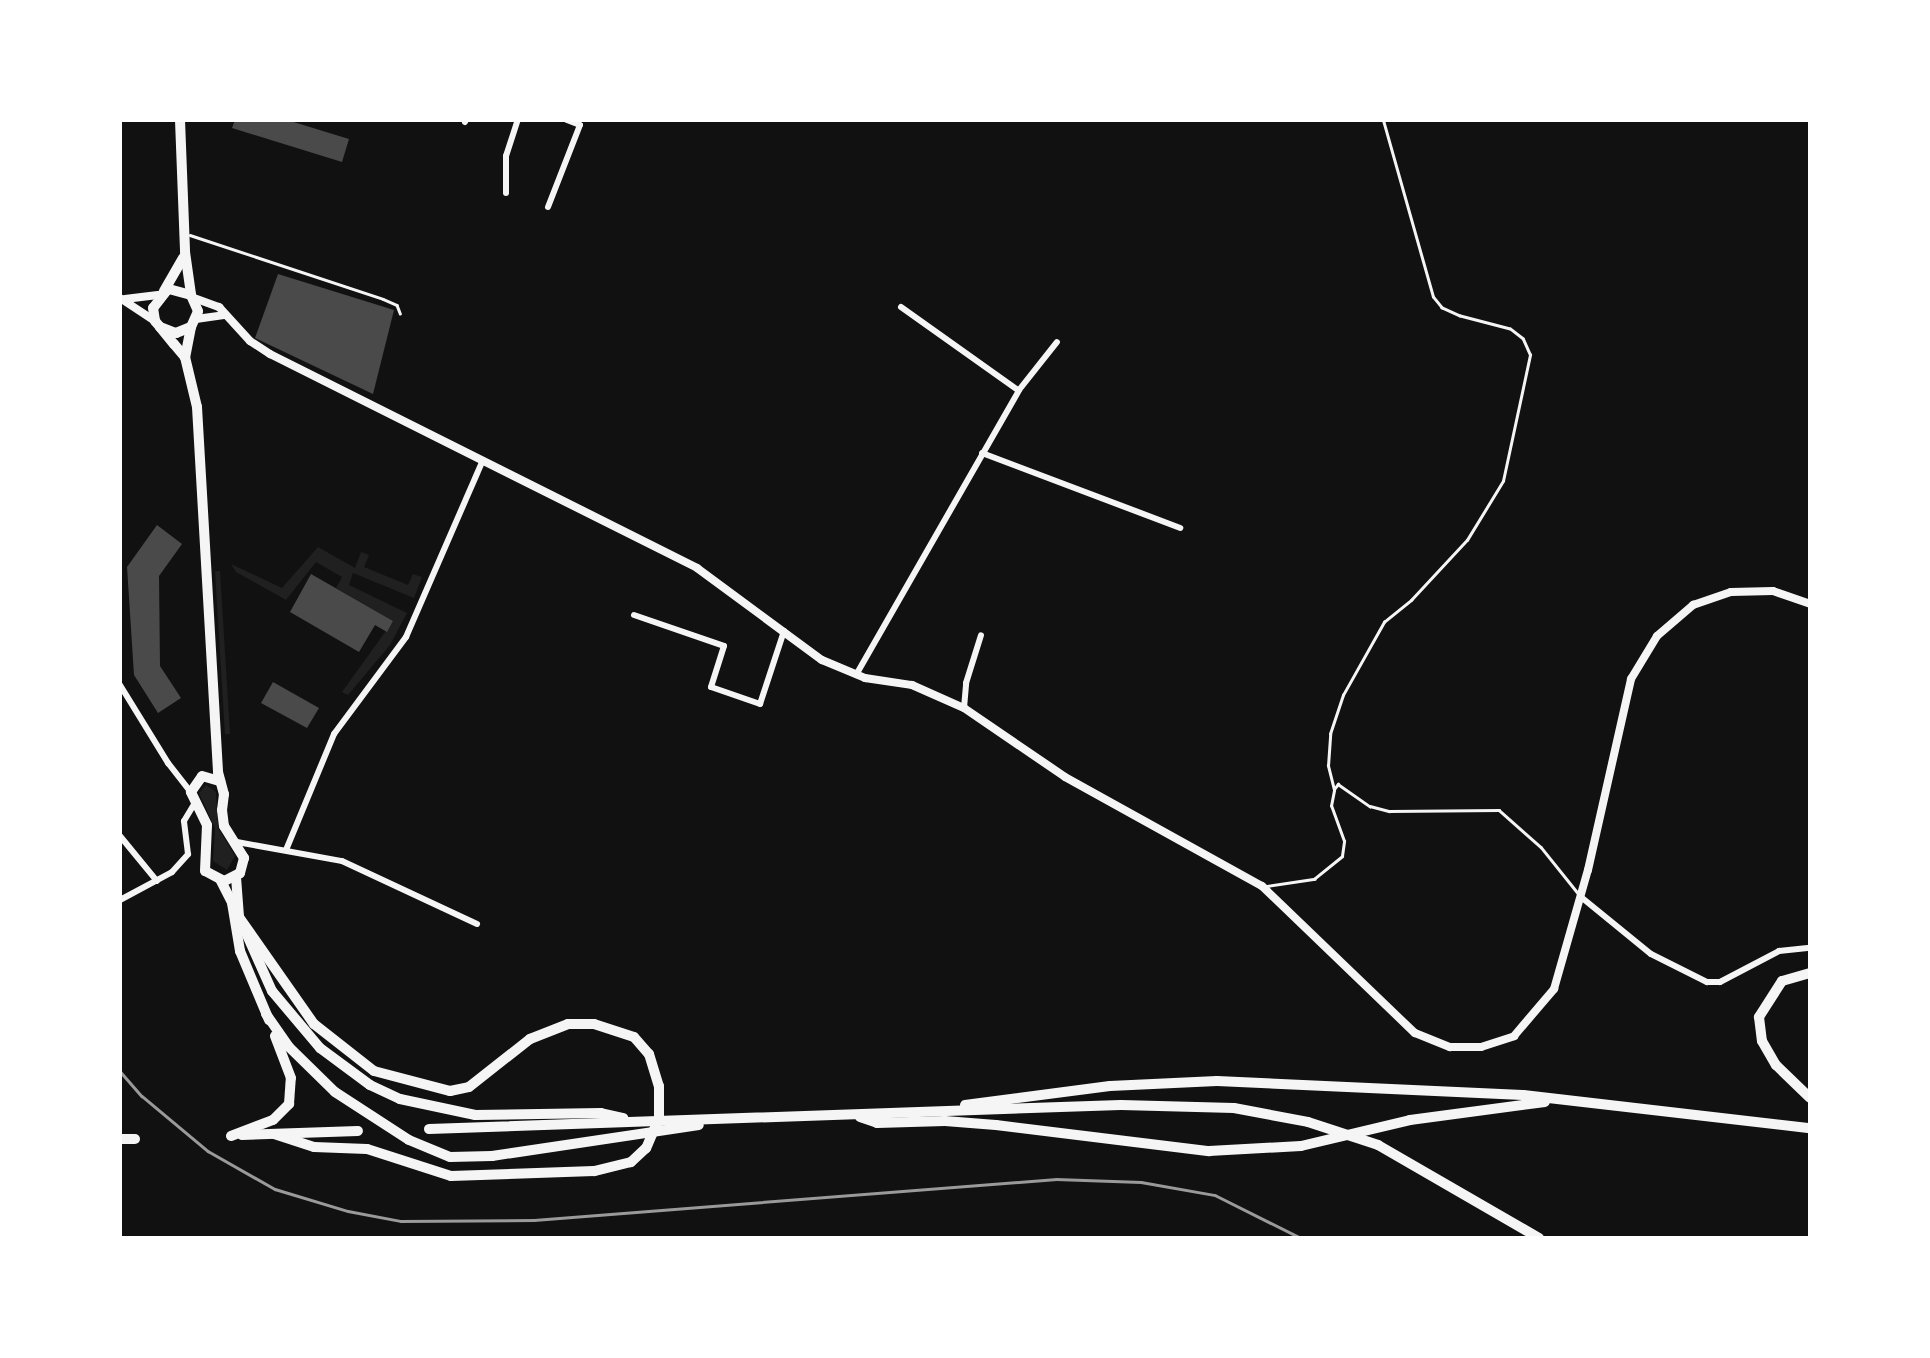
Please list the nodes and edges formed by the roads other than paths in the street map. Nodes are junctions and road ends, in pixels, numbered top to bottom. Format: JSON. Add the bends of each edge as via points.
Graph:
{"nodes":[{"id":1,"x":180,"y":120,"type":"edge"},
{"id":2,"x":518,"y":120,"type":"edge"},
{"id":3,"x":569,"y":120,"type":"edge"},
{"id":4,"x":1382,"y":120,"type":"edge"},
{"id":5,"x":506,"y":192,"type":"dead end"},
{"id":6,"x":548,"y":208,"type":"dead end"},
{"id":7,"x":184,"y":232,"type":"junction"},
{"id":8,"x":185,"y":252,"type":"junction"},
{"id":9,"x":162,"y":293,"type":"junction"},
{"id":10,"x":192,"y":296,"type":"junction"},
{"id":11,"x":120,"y":299,"type":"edge"},
{"id":12,"x":901,"y":307,"type":"dead end"},
{"id":13,"x":400,"y":313,"type":"dead end"},
{"id":14,"x":228,"y":316,"type":"junction"},
{"id":15,"x":194,"y":323,"type":"junction"},
{"id":16,"x":157,"y":324,"type":"junction"},
{"id":17,"x":1057,"y":342,"type":"dead end"},
{"id":18,"x":185,"y":357,"type":"junction"},
{"id":19,"x":1019,"y":390,"type":"junction"},
{"id":20,"x":982,"y":453,"type":"junction"},
{"id":21,"x":483,"y":460,"type":"junction"},
{"id":22,"x":1180,"y":528,"type":"dead end"},
{"id":23,"x":1810,"y":604,"type":"edge"},
{"id":24,"x":634,"y":615,"type":"dead end"},
{"id":25,"x":784,"y":631,"type":"junction"},
{"id":26,"x":981,"y":635,"type":"dead end"},
{"id":27,"x":856,"y":675,"type":"junction"},
{"id":28,"x":120,"y":685,"type":"edge"},
{"id":29,"x":964,"y":708,"type":"junction"},
{"id":30,"x":218,"y":757,"type":"junction"},
{"id":31,"x":176,"y":773,"type":"junction"},
{"id":32,"x":202,"y":777,"type":"junction"},
{"id":33,"x":220,"y":781,"type":"junction"},
{"id":34,"x":1334,"y":790,"type":"junction"},
{"id":35,"x":193,"y":797,"type":"junction"},
{"id":36,"x":207,"y":825,"type":"junction"},
{"id":37,"x":187,"y":834,"type":"junction"},
{"id":38,"x":120,"y":836,"type":"edge"},
{"id":39,"x":237,"y":842,"type":"junction"},
{"id":40,"x":261,"y":850,"type":"junction"},
{"id":41,"x":286,"y":850,"type":"junction"},
{"id":42,"x":244,"y":864,"type":"junction"},
{"id":43,"x":236,"y":877,"type":"junction"},
{"id":44,"x":156,"y":881,"type":"junction"},
{"id":45,"x":220,"y":881,"type":"junction"},
{"id":46,"x":1262,"y":886,"type":"junction"},
{"id":47,"x":1581,"y":897,"type":"junction"},
{"id":48,"x":120,"y":900,"type":"edge"},
{"id":49,"x":239,"y":917,"type":"junction"},
{"id":50,"x":477,"y":924,"type":"dead end"},
{"id":51,"x":1810,"y":948,"type":"edge"},
{"id":52,"x":1810,"y":974,"type":"edge"},
{"id":53,"x":266,"y":1014,"type":"junction"},
{"id":54,"x":1810,"y":1098,"type":"edge"},
{"id":55,"x":1572,"y":1100,"type":"junction"},
{"id":56,"x":904,"y":1113,"type":"junction"},
{"id":57,"x":854,"y":1115,"type":"junction"},
{"id":58,"x":721,"y":1120,"type":"junction"},
{"id":59,"x":643,"y":1122,"type":"junction"},
{"id":60,"x":1810,"y":1128,"type":"edge"},
{"id":61,"x":429,"y":1129,"type":"dead end"},
{"id":62,"x":358,"y":1132,"type":"dead end"},
{"id":63,"x":274,"y":1134,"type":"junction"},
{"id":64,"x":136,"y":1139,"type":"dead end"},
{"id":65,"x":120,"y":1140,"type":"edge"},
{"id":66,"x":1539,"y":1238,"type":"edge"}],
"edges":[{"from":1,"to":7,"type":"main road"},
{"from":2,"to":5,"type":"street","via":[[506,156]]},
{"from":3,"to":6,"type":"street","via":[[580,125]]},
{"from":4,"to":34,"type":"lane","via":[[1433,297],[1460,316],[1510,329],[1530,355],[1504,481],[1466,540],[1384,622],[1343,695],[1330,734]]},
{"from":7,"to":8,"type":"main road"},
{"from":7,"to":13,"type":"lane","via":[[383,300]]},
{"from":8,"to":9,"type":"main road"},
{"from":8,"to":10,"type":"main road"},
{"from":9,"to":10,"type":"main road","via":[[178,288]]},
{"from":9,"to":11,"type":"street"},
{"from":9,"to":16,"type":"main road","via":[[153,308]]},
{"from":10,"to":14,"type":"street"},
{"from":10,"to":15,"type":"main road"},
{"from":11,"to":16,"type":"street"},
{"from":12,"to":19,"type":"street"},
{"from":14,"to":15,"type":"street","via":[[208,314]]},
{"from":14,"to":21,"type":"street","via":[[270,354]]},
{"from":15,"to":16,"type":"main road","via":[[176,333]]},
{"from":15,"to":18,"type":"main road"},
{"from":16,"to":18,"type":"main road"},
{"from":17,"to":19,"type":"street"},
{"from":18,"to":30,"type":"main road","via":[[197,407]]},
{"from":19,"to":20,"type":"street"},
{"from":20,"to":22,"type":"street"},
{"from":20,"to":27,"type":"street"},
{"from":21,"to":25,"type":"street","via":[[680,558]]},
{"from":21,"to":41,"type":"street","via":[[406,637],[334,734]]},
{"from":23,"to":47,"type":"street","via":[[1774,591],[1731,592],[1693,605],[1656,636],[1632,679]]},
{"from":24,"to":25,"type":"street","via":[[724,646],[711,688],[760,704]]},
{"from":25,"to":27,"type":"street"},
{"from":26,"to":29,"type":"street"},
{"from":27,"to":29,"type":"street","via":[[912,685]]},
{"from":28,"to":31,"type":"street"},
{"from":29,"to":46,"type":"street","via":[[1065,777]]},
{"from":30,"to":32,"type":"main road"},
{"from":30,"to":33,"type":"main road"},
{"from":31,"to":32,"type":"street"},
{"from":31,"to":35,"type":"street"},
{"from":32,"to":33,"type":"main road"},
{"from":32,"to":35,"type":"main road"},
{"from":33,"to":39,"type":"main road","via":[[224,826]]},
{"from":34,"to":46,"type":"lane","via":[[1342,856],[1314,879]]},
{"from":34,"to":47,"type":"lane","via":[[1338,784],[1388,811],[1499,810],[1541,847]]},
{"from":35,"to":36,"type":"main road"},
{"from":35,"to":37,"type":"street"},
{"from":36,"to":37,"type":"street"},
{"from":36,"to":45,"type":"main road","via":[[202,860]]},
{"from":37,"to":44,"type":"street","via":[[188,854]]},
{"from":38,"to":44,"type":"street"},
{"from":39,"to":40,"type":"street"},
{"from":39,"to":42,"type":"main road"},
{"from":40,"to":41,"type":"street"},
{"from":40,"to":42,"type":"street"},
{"from":41,"to":50,"type":"street","via":[[342,861]]},
{"from":42,"to":43,"type":"main road"},
{"from":43,"to":45,"type":"main road"},
{"from":43,"to":49,"type":"main road"},
{"from":44,"to":48,"type":"street"},
{"from":45,"to":53,"type":"main road"},
{"from":46,"to":47,"type":"street","via":[[1415,1033],[1466,1048],[1514,1036],[1539,1011],[1561,972]]},
{"from":47,"to":51,"type":"street","via":[[1651,954],[1707,982],[1779,952]]},
{"from":49,"to":59,"type":"main road","via":[[285,1010],[338,1064],[370,1085],[400,1099],[475,1114],[601,1114]]},
{"from":49,"to":63,"type":"main road","via":[[314,1024],[374,1071],[450,1092],[469,1088],[530,1039],[568,1024],[594,1024],[634,1037],[649,1054],[660,1086],[659,1118],[646,1148],[630,1162],[594,1171],[451,1176],[367,1150],[314,1147]]},
{"from":52,"to":54,"type":"main road","via":[[1782,982],[1759,1017],[1762,1041],[1776,1065]]},
{"from":53,"to":58,"type":"main road","via":[[335,1092],[409,1140],[450,1157],[671,1132]]},
{"from":53,"to":63,"type":"main road","via":[[291,1078],[289,1104],[272,1120],[232,1136]]},
{"from":55,"to":56,"type":"main road","via":[[1164,1082]]},
{"from":55,"to":57,"type":"main road","via":[[1455,1112],[1302,1146],[1209,1151],[946,1121],[877,1123]]},
{"from":55,"to":60,"type":"main road"},
{"from":56,"to":57,"type":"main road"},
{"from":56,"to":66,"type":"main road","via":[[1176,1105],[1273,1113],[1378,1146]]},
{"from":57,"to":58,"type":"main road"},
{"from":58,"to":59,"type":"main road"},
{"from":59,"to":61,"type":"main road"},
{"from":62,"to":63,"type":"main road"},
{"from":64,"to":65,"type":"main road"}]}
